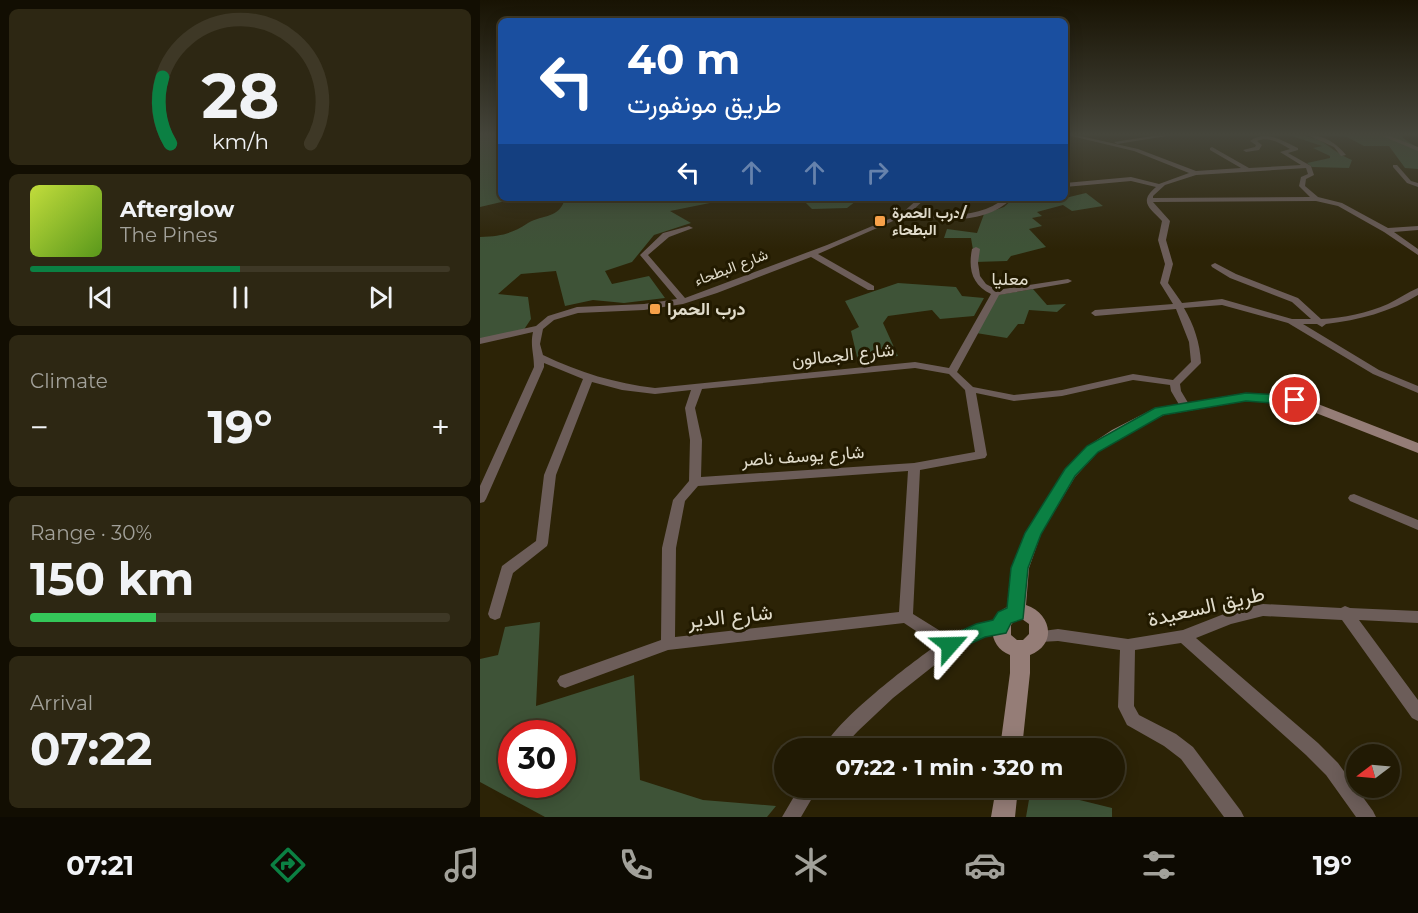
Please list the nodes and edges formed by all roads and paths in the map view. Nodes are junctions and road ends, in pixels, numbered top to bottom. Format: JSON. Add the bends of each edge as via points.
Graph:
{"nodes":[{"id":1,"x":1195,"y":173,"type":"edge"},
{"id":2,"x":1310,"y":173,"type":"edge"},
{"id":3,"x":1401,"y":173,"type":"edge"},
{"id":4,"x":1068,"y":185,"type":"edge"},
{"id":5,"x":1418,"y":185,"type":"edge"},
{"id":6,"x":1160,"y":186,"type":"junction"},
{"id":7,"x":1316,"y":199,"type":"junction"},
{"id":8,"x":1149,"y":200,"type":"junction"},
{"id":9,"x":920,"y":201,"type":"edge"},
{"id":10,"x":1006,"y":201,"type":"edge"},
{"id":11,"x":910,"y":212,"type":"junction"},
{"id":12,"x":689,"y":228,"type":"dead end"},
{"id":13,"x":1418,"y":228,"type":"edge"},
{"id":14,"x":1387,"y":230,"type":"junction"},
{"id":15,"x":976,"y":249,"type":"dead end"},
{"id":16,"x":810,"y":253,"type":"junction"},
{"id":17,"x":1418,"y":253,"type":"edge"},
{"id":18,"x":1215,"y":265,"type":"dead end"},
{"id":19,"x":1068,"y":281,"type":"dead end"},
{"id":20,"x":871,"y":288,"type":"dead end"},
{"id":21,"x":1418,"y":291,"type":"edge"},
{"id":22,"x":996,"y":293,"type":"junction"},
{"id":23,"x":683,"y":301,"type":"junction"},
{"id":24,"x":1180,"y":305,"type":"junction"},
{"id":25,"x":1095,"y":313,"type":"dead end"},
{"id":26,"x":1291,"y":321,"type":"junction"},
{"id":27,"x":1322,"y":324,"type":"junction"},
{"id":28,"x":539,"y":328,"type":"junction"},
{"id":29,"x":480,"y":341,"type":"edge"},
{"id":30,"x":539,"y":357,"type":"junction"},
{"id":31,"x":952,"y":372,"type":"junction"},
{"id":32,"x":588,"y":380,"type":"junction"},
{"id":33,"x":1175,"y":383,"type":"junction"},
{"id":34,"x":698,"y":386,"type":"junction"},
{"id":35,"x":970,"y":389,"type":"junction"},
{"id":36,"x":1418,"y":390,"type":"edge"},
{"id":37,"x":1185,"y":406,"type":"junction"},
{"id":38,"x":1418,"y":448,"type":"edge"},
{"id":39,"x":914,"y":467,"type":"junction"},
{"id":40,"x":695,"y":482,"type":"junction"},
{"id":41,"x":1354,"y":498,"type":"dead end"},
{"id":42,"x":480,"y":499,"type":"edge"},
{"id":43,"x":1418,"y":525,"type":"edge"},
{"id":44,"x":1346,"y":612,"type":"junction"},
{"id":45,"x":1016,"y":613,"type":"junction"},
{"id":46,"x":495,"y":614,"type":"dead end"},
{"id":47,"x":906,"y":617,"type":"junction"},
{"id":48,"x":1418,"y":617,"type":"edge"},
{"id":49,"x":999,"y":628,"type":"junction"},
{"id":50,"x":1040,"y":636,"type":"junction"},
{"id":51,"x":1184,"y":636,"type":"junction"},
{"id":52,"x":668,"y":644,"type":"junction"},
{"id":53,"x":950,"y":645,"type":"junction"},
{"id":54,"x":1128,"y":645,"type":"junction"},
{"id":55,"x":1020,"y":648,"type":"junction"},
{"id":56,"x":565,"y":681,"type":"dead end"},
{"id":57,"x":1418,"y":713,"type":"edge"},
{"id":58,"x":843,"y":738,"type":"edge"},
{"id":59,"x":1012,"y":738,"type":"edge"},
{"id":60,"x":803,"y":798,"type":"edge"},
{"id":61,"x":1006,"y":798,"type":"edge"},
{"id":62,"x":791,"y":817,"type":"edge"},
{"id":63,"x":1003,"y":817,"type":"edge"},
{"id":64,"x":1235,"y":817,"type":"edge"},
{"id":65,"x":1367,"y":817,"type":"edge"}],
"edges":[{"from":1,"to":6,"type":"street"},
{"from":2,"to":7,"type":"street","via":[[1302,186]]},
{"from":3,"to":5,"type":"street"},
{"from":4,"to":6,"type":"street","via":[[1131,178]]},
{"from":6,"to":8,"type":"street"},
{"from":7,"to":8,"type":"street"},
{"from":7,"to":14,"type":"street","via":[[1340,204]]},
{"from":8,"to":24,"type":"street","via":[[1166,221],[1162,240],[1169,264],[1164,283]]},
{"from":9,"to":11,"type":"street","name":"شارع البطحاء"},
{"from":10,"to":11,"type":"street","via":[[995,210],[975,215]]},
{"from":11,"to":16,"type":"street","name":"شارع البطحاء"},
{"from":12,"to":23,"type":"street","via":[[666,235],[644,255]]},
{"from":13,"to":14,"type":"street"},
{"from":14,"to":17,"type":"street"},
{"from":15,"to":22,"type":"street","via":[[974,276]]},
{"from":16,"to":20,"type":"street"},
{"from":16,"to":23,"type":"street","name":"شارع البطحاء"},
{"from":18,"to":27,"type":"street","via":[[1295,300]]},
{"from":19,"to":22,"type":"street"},
{"from":21,"to":27,"type":"street","via":[[1397,306]]},
{"from":22,"to":31,"type":"street"},
{"from":23,"to":28,"type":"street","name":"شارع البطحاء","via":[[577,310],[551,318]]},
{"from":24,"to":25,"type":"street"},
{"from":24,"to":26,"type":"street","via":[[1222,302]]},
{"from":24,"to":33,"type":"street","via":[[1197,352],[1196,363]]},
{"from":26,"to":27,"type":"street"},
{"from":26,"to":36,"type":"street","via":[[1376,372]]},
{"from":28,"to":29,"type":"street","name":"شارع البطحاء"},
{"from":28,"to":30,"type":"street","via":[[535,344]]},
{"from":30,"to":32,"type":"street","name":"شارع الجمالون"},
{"from":30,"to":42,"type":"street","via":[[539,367]]},
{"from":31,"to":34,"type":"street","name":"شارع الجمالون","via":[[915,365]]},
{"from":31,"to":35,"type":"street"},
{"from":32,"to":34,"type":"street","name":"شارع الجمالون","via":[[617,388],[656,391]]},
{"from":32,"to":46,"type":"street","via":[[550,475],[542,543],[507,570]]},
{"from":33,"to":35,"type":"street","via":[[1133,376],[1062,393],[1014,398]]},
{"from":33,"to":37,"type":"street"},
{"from":34,"to":40,"type":"street","via":[[690,408],[696,440]]},
{"from":35,"to":39,"type":"street","name":"شارع يوسف ناصر","via":[[981,454]]},
{"from":37,"to":38,"type":"main road","via":[[1246,397],[1295,400]]},
{"from":37,"to":45,"type":"main road","via":[[1160,411],[1118,433],[1093,449],[1070,473],[1033,533],[1020,568]]},
{"from":39,"to":40,"type":"street","name":"شارع يوسف ناصر"},
{"from":39,"to":47,"type":"street"},
{"from":40,"to":52,"type":"street","via":[[679,500],[669,548]]},
{"from":41,"to":43,"type":"street"},
{"from":44,"to":48,"type":"street","name":"طريق السعيدة"},
{"from":44,"to":51,"type":"street","name":"طريق السعيدة","via":[[1263,610],[1229,618]]},
{"from":44,"to":57,"type":"street"},
{"from":45,"to":49,"type":"main road","via":[[1005,618]]},
{"from":45,"to":50,"type":"main road","via":[[1034,619]]},
{"from":47,"to":52,"type":"street","name":"شارع الدير"},
{"from":47,"to":53,"type":"street"},
{"from":49,"to":53,"type":"street","via":[[983,629]]},
{"from":49,"to":55,"type":"main road","via":[[1007,644]]},
{"from":50,"to":54,"type":"street","name":"طريق السعيدة"},
{"from":50,"to":55,"type":"main road","via":[[1033,645]]},
{"from":51,"to":54,"type":"street","name":"طريق السعيدة"},
{"from":51,"to":65,"type":"street","via":[[1312,749]]},
{"from":52,"to":56,"type":"street","name":"شارع الدير"},
{"from":53,"to":58,"type":"street"},
{"from":54,"to":64,"type":"street","via":[[1126,707],[1133,720],[1187,753]]},
{"from":55,"to":59,"type":"main road"},
{"from":60,"to":62,"type":"street"},
{"from":61,"to":63,"type":"main road"}]}
